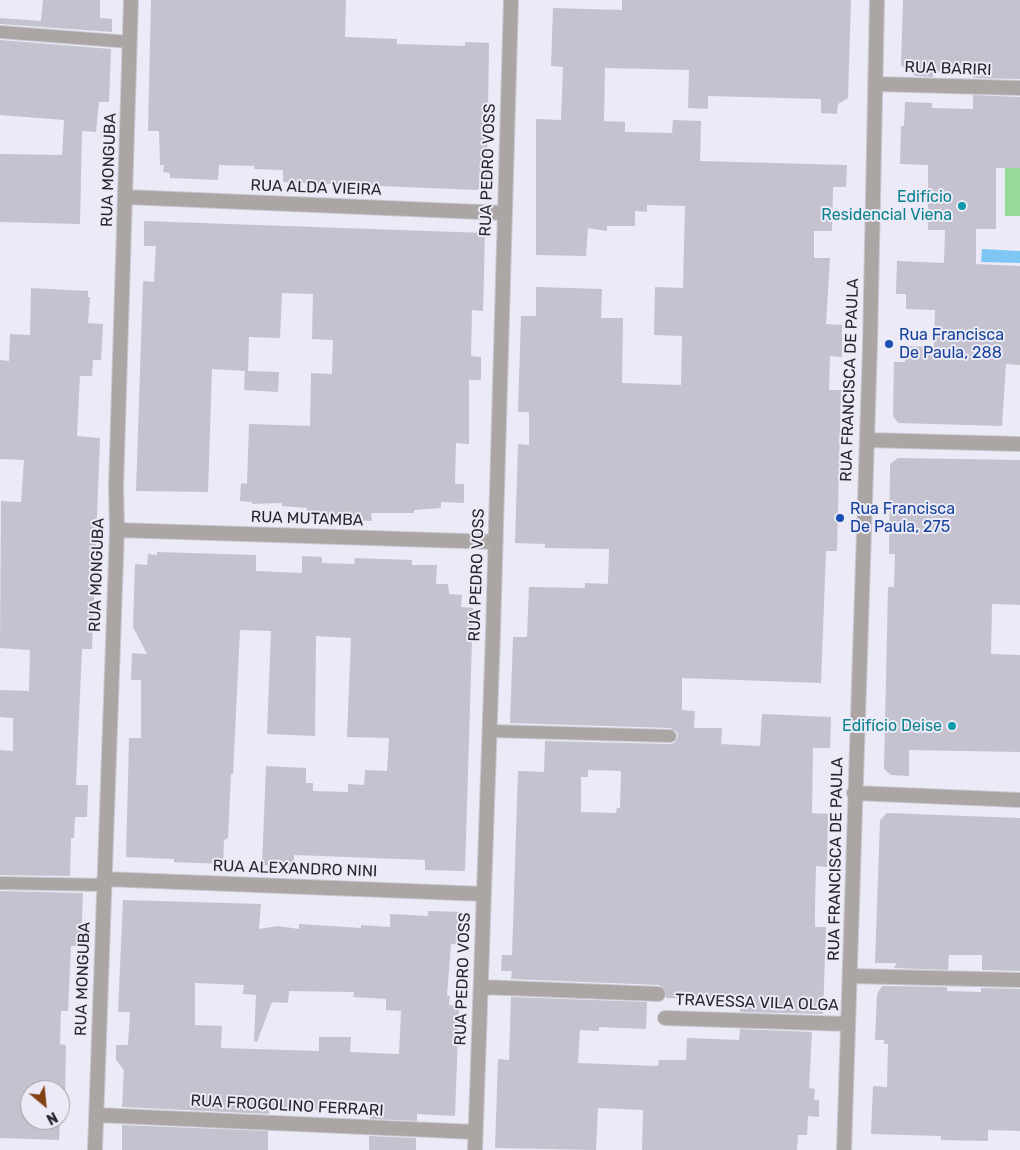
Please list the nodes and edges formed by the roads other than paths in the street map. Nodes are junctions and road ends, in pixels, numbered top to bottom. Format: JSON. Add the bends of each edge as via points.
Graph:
{"nodes":[{"id":1,"x":131,"y":0,"type":"edge"},
{"id":2,"x":510,"y":0,"type":"edge"},
{"id":3,"x":877,"y":0,"type":"edge"},
{"id":4,"x":0,"y":32,"type":"edge"},
{"id":5,"x":130,"y":42,"type":"junction"},
{"id":6,"x":875,"y":84,"type":"junction"},
{"id":7,"x":1020,"y":88,"type":"edge"},
{"id":8,"x":126,"y":197,"type":"junction"},
{"id":9,"x":504,"y":213,"type":"junction"},
{"id":10,"x":867,"y":440,"type":"junction"},
{"id":11,"x":1020,"y":444,"type":"edge"},
{"id":12,"x":117,"y":530,"type":"junction"},
{"id":13,"x":496,"y":542,"type":"junction"},
{"id":14,"x":490,"y":731,"type":"junction"},
{"id":15,"x":670,"y":736,"type":"dead end"},
{"id":16,"x":854,"y":793,"type":"junction"},
{"id":17,"x":1020,"y":800,"type":"edge"},
{"id":18,"x":104,"y":882,"type":"junction"},
{"id":19,"x":0,"y":883,"type":"edge"},
{"id":20,"x":484,"y":894,"type":"junction"},
{"id":21,"x":850,"y":976,"type":"junction"},
{"id":22,"x":1020,"y":980,"type":"edge"},
{"id":23,"x":481,"y":987,"type":"junction"},
{"id":24,"x":658,"y":994,"type":"dead end"},
{"id":25,"x":665,"y":1018,"type":"dead end"},
{"id":26,"x":848,"y":1024,"type":"junction"},
{"id":27,"x":97,"y":1115,"type":"junction"},
{"id":28,"x":475,"y":1132,"type":"junction"},
{"id":29,"x":95,"y":1150,"type":"edge"},
{"id":30,"x":474,"y":1150,"type":"edge"},
{"id":31,"x":844,"y":1150,"type":"edge"}],
"edges":[{"from":1,"to":5,"type":"street","name":"RUA MONGUBA"},
{"from":2,"to":9,"type":"street","name":"RUA PEDRO VOSS"},
{"from":3,"to":6,"type":"street","name":"RUA FRANCISCA DE PAULA"},
{"from":4,"to":5,"type":"lane"},
{"from":5,"to":8,"type":"street","name":"RUA MONGUBA"},
{"from":6,"to":7,"type":"street","name":"RUA BARIRI"},
{"from":6,"to":10,"type":"street","name":"RUA FRANCISCA DE PAULA"},
{"from":8,"to":9,"type":"street","name":"RUA ALDA VIEIRA"},
{"from":8,"to":12,"type":"street","name":"RUA MONGUBA"},
{"from":9,"to":13,"type":"street","name":"RUA PEDRO VOSS"},
{"from":10,"to":11,"type":"street"},
{"from":10,"to":16,"type":"street","name":"RUA FRANCISCA DE PAULA"},
{"from":12,"to":13,"type":"street","name":"RUA MUTAMBA"},
{"from":12,"to":18,"type":"street","name":"RUA MONGUBA"},
{"from":13,"to":14,"type":"street","name":"RUA PEDRO VOSS"},
{"from":14,"to":15,"type":"lane"},
{"from":14,"to":20,"type":"street","name":"RUA PEDRO VOSS"},
{"from":16,"to":17,"type":"street"},
{"from":16,"to":21,"type":"street","name":"RUA FRANCISCA DE PAULA"},
{"from":18,"to":19,"type":"lane"},
{"from":18,"to":20,"type":"street","name":"RUA ALEXANDRO NINI"},
{"from":18,"to":27,"type":"street","name":"RUA MONGUBA"},
{"from":20,"to":23,"type":"street","name":"RUA PEDRO VOSS"},
{"from":21,"to":22,"type":"street"},
{"from":21,"to":26,"type":"street","name":"RUA FRANCISCA DE PAULA"},
{"from":23,"to":24,"type":"street"},
{"from":23,"to":28,"type":"street","name":"RUA PEDRO VOSS"},
{"from":25,"to":26,"type":"street","name":"TRAVESSA VILA OLGA"},
{"from":26,"to":31,"type":"street","name":"RUA FRANCISCA DE PAULA"},
{"from":27,"to":28,"type":"street","name":"RUA FROGOLINO FERRARI"},
{"from":27,"to":29,"type":"street","name":"RUA MONGUBA"},
{"from":28,"to":30,"type":"street","name":"RUA PEDRO VOSS"}]}
